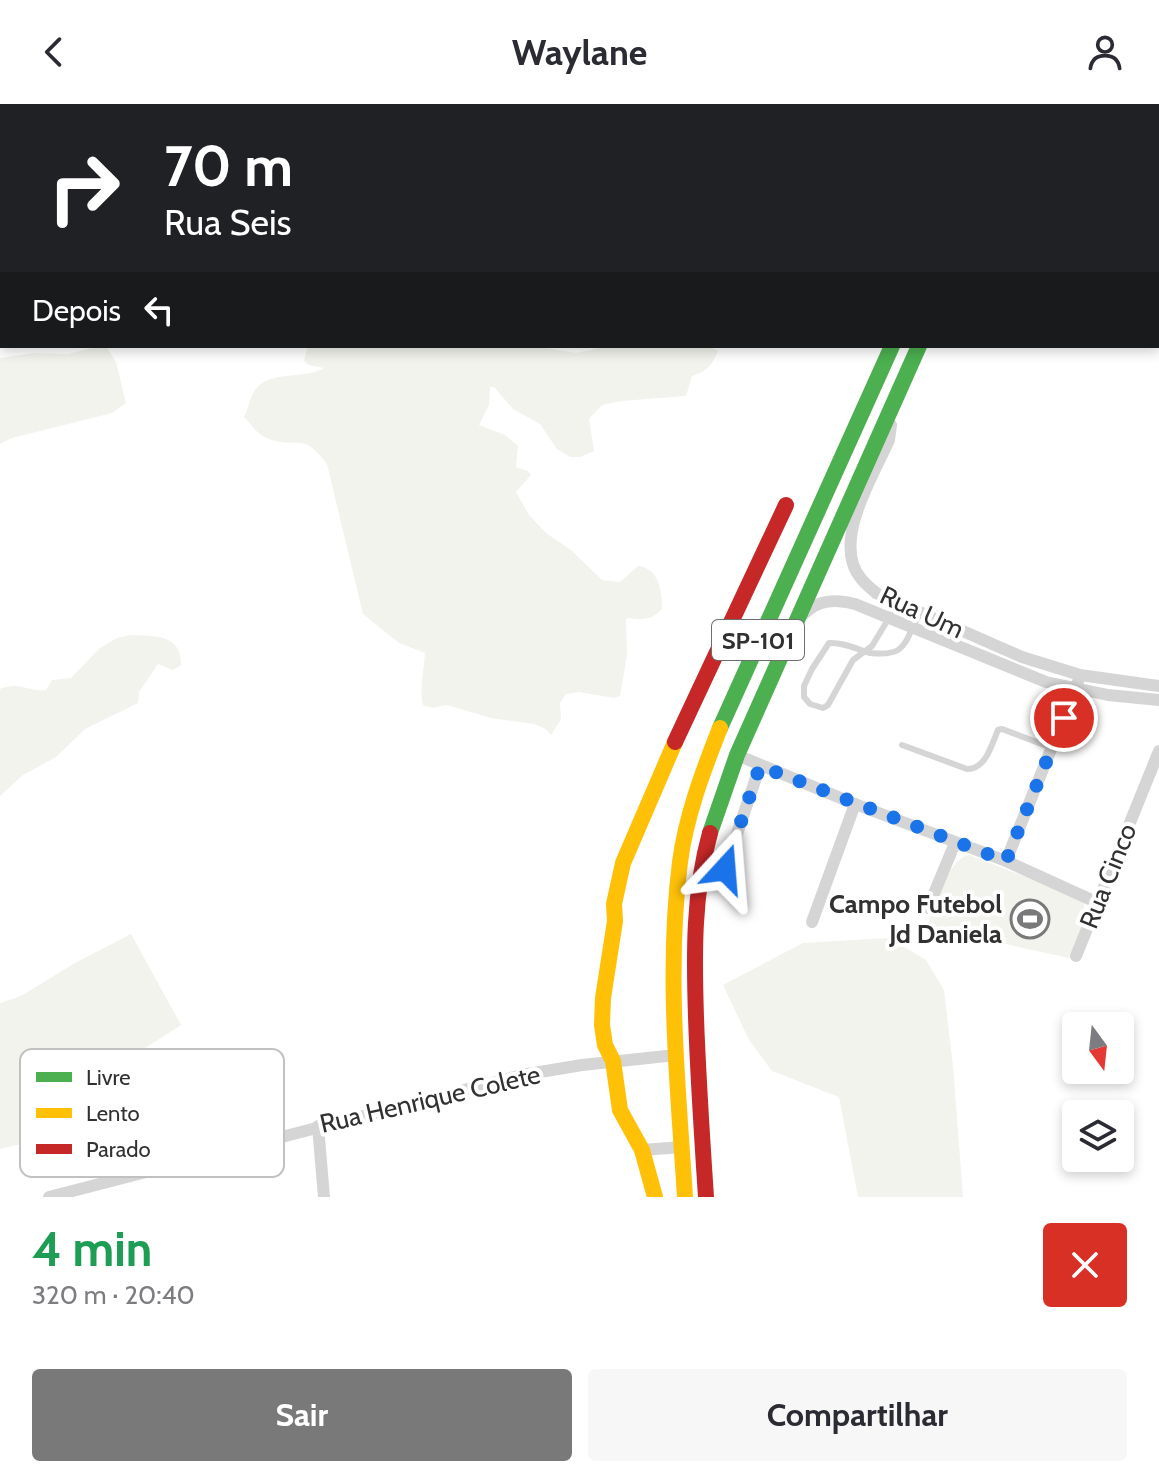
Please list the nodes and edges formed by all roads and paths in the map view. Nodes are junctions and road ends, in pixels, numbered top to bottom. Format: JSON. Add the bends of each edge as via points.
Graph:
{"nodes":[{"id":1,"x":891,"y":348,"type":"edge"},
{"id":2,"x":918,"y":348,"type":"edge"},
{"id":3,"x":890,"y":409,"type":"junction"},
{"id":4,"x":786,"y":505,"type":"dead end"},
{"id":5,"x":898,"y":603,"type":"junction"},
{"id":6,"x":920,"y":612,"type":"junction"},
{"id":7,"x":890,"y":618,"type":"junction"},
{"id":8,"x":912,"y":628,"type":"junction"},
{"id":9,"x":790,"y":633,"type":"junction"},
{"id":10,"x":866,"y":652,"type":"junction"},
{"id":11,"x":1080,"y":675,"type":"junction"},
{"id":12,"x":1159,"y":686,"type":"edge"},
{"id":13,"x":1076,"y":689,"type":"junction"},
{"id":14,"x":1159,"y":700,"type":"edge"},
{"id":15,"x":902,"y":745,"type":"dead end"},
{"id":16,"x":1052,"y":748,"type":"junction"},
{"id":17,"x":1159,"y":751,"type":"edge"},
{"id":18,"x":737,"y":755,"type":"junction"},
{"id":19,"x":760,"y":766,"type":"junction"},
{"id":20,"x":855,"y":804,"type":"junction"},
{"id":21,"x":955,"y":843,"type":"junction"},
{"id":22,"x":1006,"y":861,"type":"junction"},
{"id":23,"x":725,"y":869,"type":"dead end"},
{"id":24,"x":1096,"y":902,"type":"junction"},
{"id":25,"x":928,"y":908,"type":"dead end"},
{"id":26,"x":812,"y":922,"type":"dead end"},
{"id":27,"x":1076,"y":956,"type":"dead end"},
{"id":28,"x":676,"y":1055,"type":"junction"},
{"id":29,"x":613,"y":1061,"type":"junction"},
{"id":30,"x":318,"y":1126,"type":"junction"},
{"id":31,"x":284,"y":1135,"type":"edge"},
{"id":32,"x":682,"y":1147,"type":"junction"},
{"id":33,"x":642,"y":1150,"type":"junction"},
{"id":34,"x":125,"y":1177,"type":"edge"},
{"id":35,"x":49,"y":1197,"type":"edge"},
{"id":36,"x":324,"y":1197,"type":"edge"},
{"id":37,"x":655,"y":1197,"type":"edge"},
{"id":38,"x":685,"y":1197,"type":"edge"},
{"id":39,"x":706,"y":1197,"type":"edge"}],
"edges":[{"from":1,"to":28,"type":"main road","number":"SP-101","via":[[732,698],[691,811],[680,860],[673,948]]},
{"from":2,"to":3,"type":"main road","number":"SP-101"},
{"from":3,"to":5,"type":"street","name":"Rua Um","via":[[889,440],[853,523],[850,546],[861,580]]},
{"from":3,"to":9,"type":"main road","number":"SP-101"},
{"from":4,"to":29,"type":"main road","via":[[623,863],[603,998],[605,1045]]},
{"from":5,"to":6,"type":"street","name":"Rua Um"},
{"from":5,"to":7,"type":"lane"},
{"from":6,"to":8,"type":"lane"},
{"from":6,"to":11,"type":"street","name":"Rua Um","via":[[1022,657]]},
{"from":7,"to":8,"type":"street"},
{"from":7,"to":9,"type":"street","via":[[847,602],[822,602]]},
{"from":7,"to":10,"type":"lane"},
{"from":8,"to":10,"type":"lane","via":[[898,653]]},
{"from":8,"to":13,"type":"street","via":[[1021,673]]},
{"from":9,"to":18,"type":"main road","number":"SP-101"},
{"from":10,"to":10,"type":"lane","via":[[853,660],[828,705],[810,704],[804,697],[808,678],[829,643]]},
{"from":11,"to":12,"type":"street","name":"Rua Um"},
{"from":11,"to":13,"type":"street"},
{"from":13,"to":14,"type":"street"},
{"from":13,"to":16,"type":"street"},
{"from":15,"to":16,"type":"lane","via":[[967,769],[982,765],[1002,729]]},
{"from":16,"to":22,"type":"street"},
{"from":17,"to":24,"type":"street","name":"Rua Cinco"},
{"from":18,"to":19,"type":"street"},
{"from":18,"to":39,"type":"main road","number":"SP-101","via":[[717,809],[698,891],[696,1041]]},
{"from":19,"to":20,"type":"street"},
{"from":19,"to":23,"type":"street"},
{"from":20,"to":21,"type":"street"},
{"from":20,"to":26,"type":"street"},
{"from":21,"to":22,"type":"street"},
{"from":21,"to":25,"type":"street"},
{"from":22,"to":24,"type":"street"},
{"from":24,"to":27,"type":"street","name":"Rua Cinco"},
{"from":28,"to":29,"type":"street","name":"Rua Henrique Colete"},
{"from":28,"to":32,"type":"main road","number":"SP-101"},
{"from":29,"to":30,"type":"street","name":"Rua Henrique Colete","via":[[522,1075]]},
{"from":29,"to":33,"type":"main road","via":[[620,1110]]},
{"from":30,"to":31,"type":"street","name":"Rua Henrique Colete"},
{"from":30,"to":36,"type":"street"},
{"from":32,"to":33,"type":"street"},
{"from":32,"to":38,"type":"main road","number":"SP-101"},
{"from":33,"to":37,"type":"main road"},
{"from":34,"to":35,"type":"street","name":"Rua Henrique Colete"}]}
